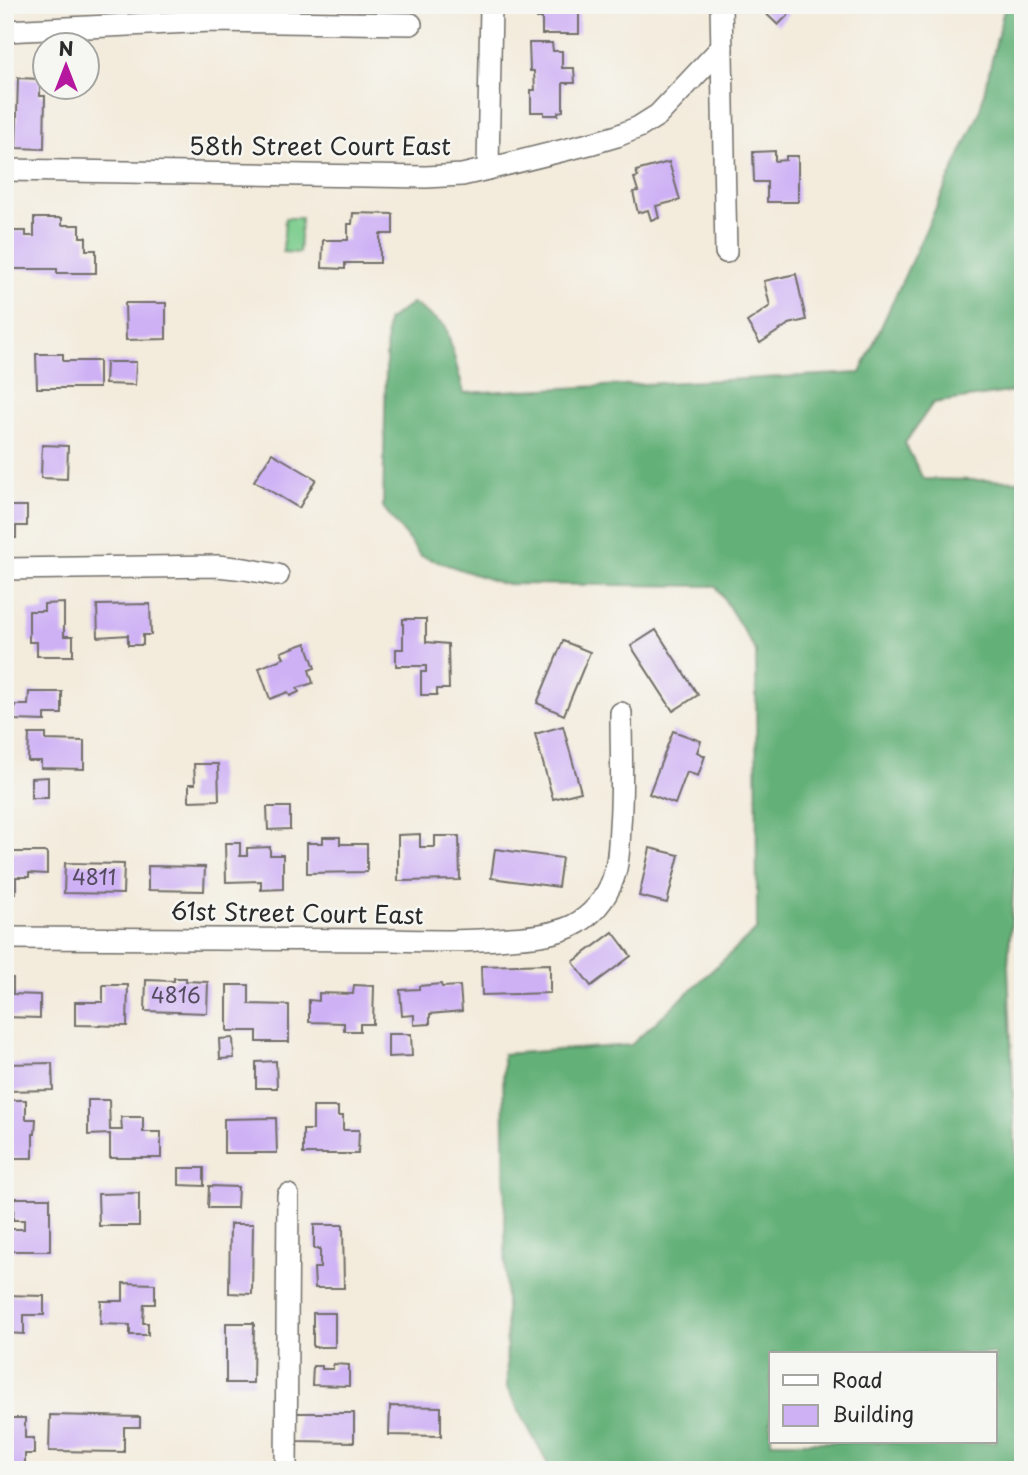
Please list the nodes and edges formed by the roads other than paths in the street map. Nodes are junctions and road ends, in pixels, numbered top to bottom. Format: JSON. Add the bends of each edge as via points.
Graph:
{"nodes":[{"id":1,"x":491,"y":5,"type":"edge"},
{"id":2,"x":721,"y":5,"type":"edge"},
{"id":3,"x":411,"y":24,"type":"dead end"},
{"id":4,"x":5,"y":31,"type":"edge"},
{"id":5,"x":722,"y":47,"type":"junction"},
{"id":6,"x":488,"y":169,"type":"junction"},
{"id":7,"x":5,"y":170,"type":"edge"},
{"id":8,"x":726,"y":252,"type":"dead end"},
{"id":9,"x":5,"y":569,"type":"edge"},
{"id":10,"x":278,"y":575,"type":"dead end"},
{"id":11,"x":621,"y":713,"type":"dead end"},
{"id":12,"x":5,"y":938,"type":"edge"},
{"id":13,"x":288,"y":1195,"type":"dead end"},
{"id":14,"x":286,"y":1470,"type":"edge"}],
"edges":[{"from":1,"to":6,"type":"street"},
{"from":2,"to":5,"type":"street"},
{"from":3,"to":4,"type":"street","via":[[211,21]]},
{"from":5,"to":6,"type":"street","name":"58th Street Court East","via":[[658,115],[639,127]]},
{"from":5,"to":8,"type":"street"},
{"from":6,"to":7,"type":"street","name":"58th Street Court East","via":[[426,177]]},
{"from":9,"to":10,"type":"street","via":[[217,566]]},
{"from":11,"to":12,"type":"street","name":"61st Street Court East","via":[[621,813],[613,879],[598,905],[573,926],[526,937],[447,942]]},
{"from":13,"to":14,"type":"street"}]}
